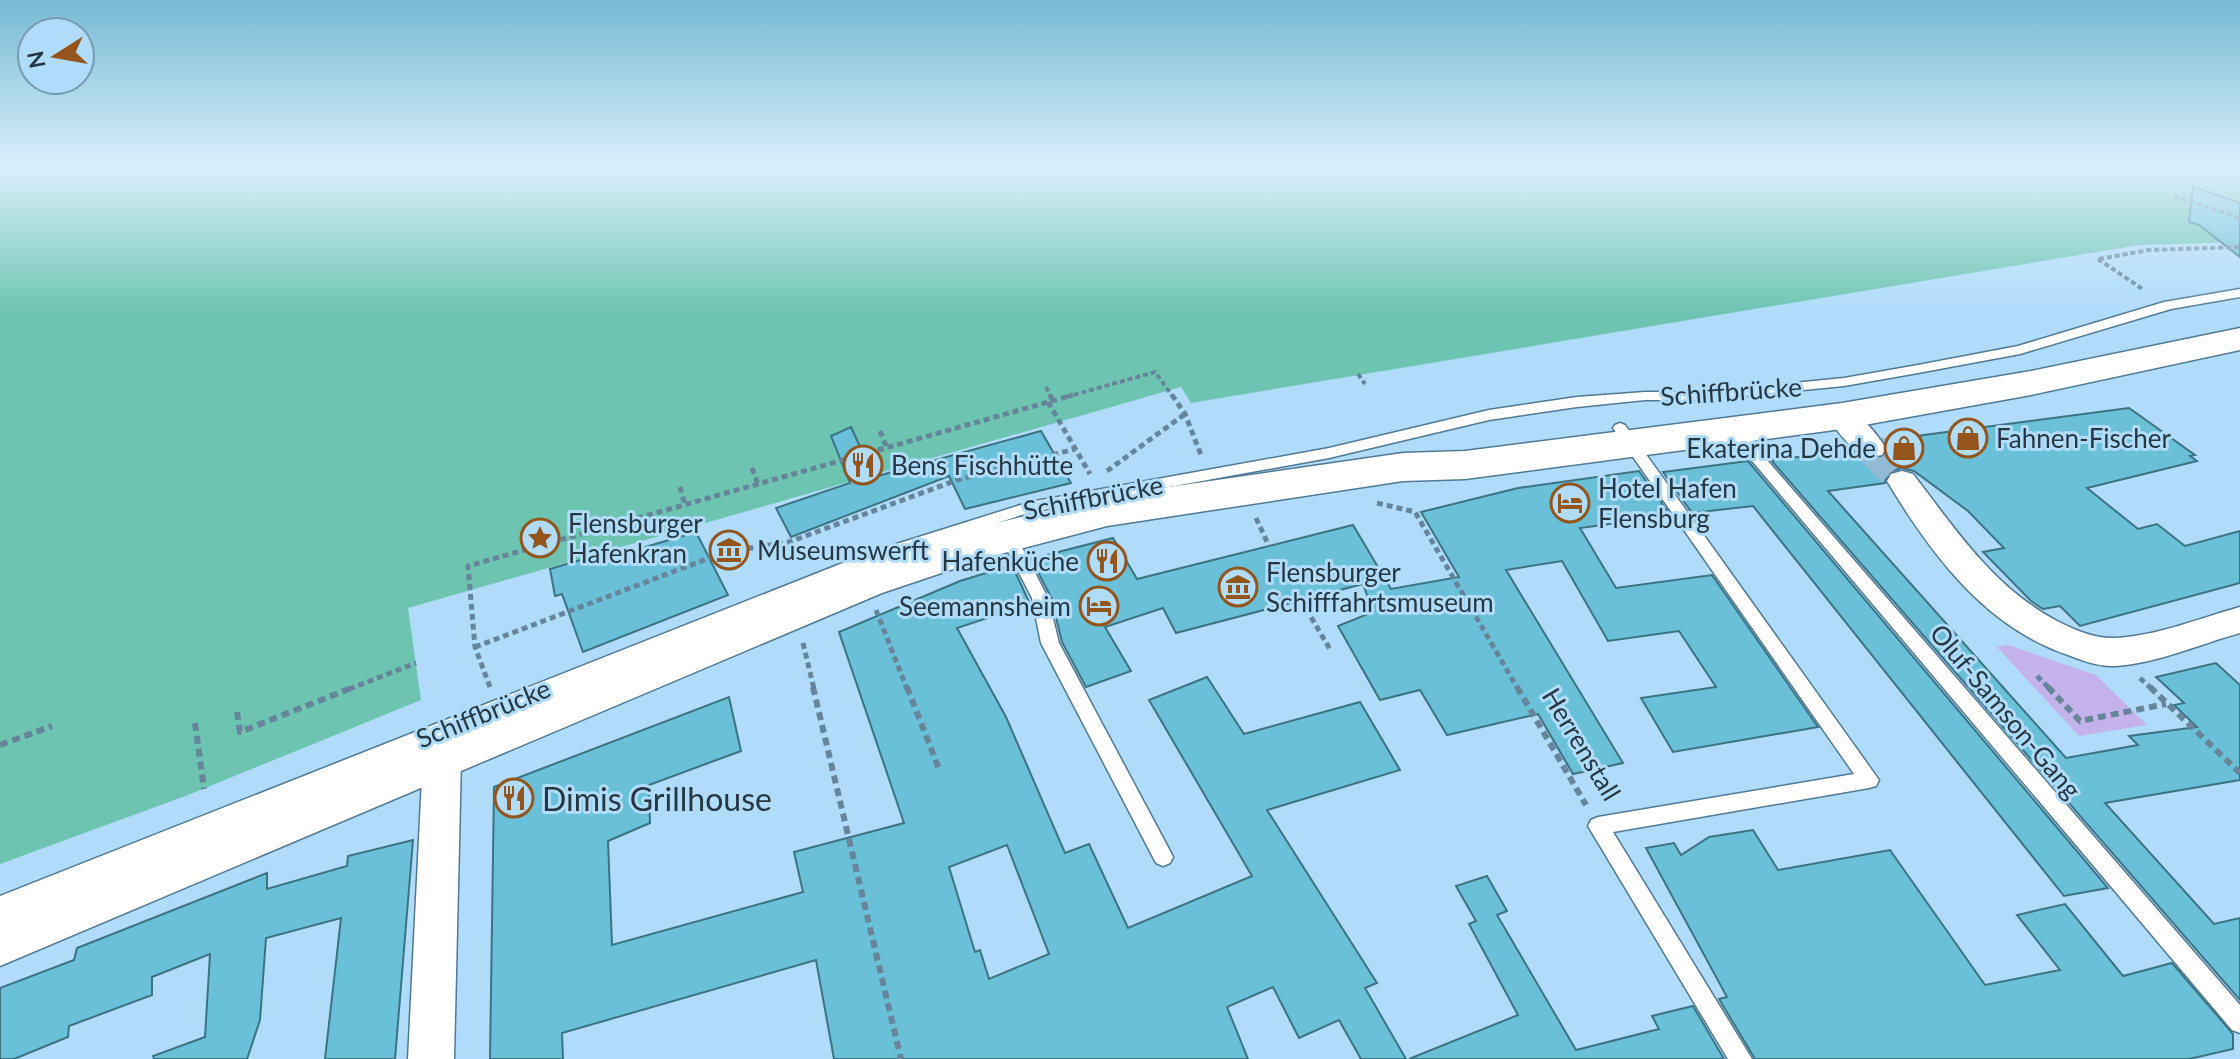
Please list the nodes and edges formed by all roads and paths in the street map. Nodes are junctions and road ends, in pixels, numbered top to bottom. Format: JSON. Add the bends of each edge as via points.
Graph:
{"nodes":[{"id":1,"x":2240,"y":247,"type":"edge"},
{"id":2,"x":2098,"y":259,"type":"dead end"},
{"id":3,"x":2240,"y":293,"type":"edge"},
{"id":4,"x":2240,"y":319,"type":"edge"},
{"id":5,"x":2240,"y":339,"type":"edge"},
{"id":6,"x":1358,"y":374,"type":"dead end"},
{"id":7,"x":1365,"y":384,"type":"dead end"},
{"id":8,"x":1046,"y":387,"type":"dead end"},
{"id":9,"x":1050,"y":402,"type":"junction"},
{"id":10,"x":1185,"y":414,"type":"junction"},
{"id":11,"x":1842,"y":416,"type":"junction"},
{"id":12,"x":880,"y":431,"type":"dead end"},
{"id":13,"x":1736,"y":433,"type":"junction"},
{"id":14,"x":1626,"y":437,"type":"junction"},
{"id":15,"x":887,"y":448,"type":"junction"},
{"id":16,"x":1871,"y":448,"type":"tunnel mouth"},
{"id":17,"x":1075,"y":449,"type":"junction"},
{"id":18,"x":1203,"y":461,"type":"dead end"},
{"id":19,"x":752,"y":468,"type":"dead end"},
{"id":20,"x":1105,"y":472,"type":"dead end"},
{"id":21,"x":1094,"y":481,"type":"dead end"},
{"id":22,"x":1902,"y":481,"type":"tunnel mouth"},
{"id":23,"x":758,"y":484,"type":"junction"},
{"id":24,"x":680,"y":487,"type":"dead end"},
{"id":25,"x":1370,"y":502,"type":"dead end"},
{"id":26,"x":685,"y":505,"type":"junction"},
{"id":27,"x":1008,"y":536,"type":"junction"},
{"id":28,"x":1301,"y":600,"type":"dead end"},
{"id":29,"x":874,"y":605,"type":"dead end"},
{"id":30,"x":795,"y":611,"type":"junction"},
{"id":31,"x":2240,"y":620,"type":"edge"},
{"id":32,"x":475,"y":647,"type":"junction"},
{"id":33,"x":1331,"y":651,"type":"dead end"},
{"id":34,"x":2113,"y":652,"type":"junction"},
{"id":35,"x":416,"y":663,"type":"dead end"},
{"id":36,"x":2037,"y":676,"type":"dead end"},
{"id":37,"x":493,"y":695,"type":"dead end"},
{"id":38,"x":2167,"y":704,"type":"junction"},
{"id":39,"x":237,"y":712,"type":"dead end"},
{"id":40,"x":195,"y":723,"type":"dead end"},
{"id":41,"x":52,"y":726,"type":"dead end"},
{"id":42,"x":0,"y":745,"type":"edge"},
{"id":43,"x":442,"y":758,"type":"junction"},
{"id":44,"x":939,"y":769,"type":"dead end"},
{"id":45,"x":2240,"y":773,"type":"edge"},
{"id":46,"x":204,"y":789,"type":"dead end"},
{"id":47,"x":1598,"y":826,"type":"junction"},
{"id":48,"x":1163,"y":857,"type":"dead end"},
{"id":49,"x":0,"y":906,"type":"edge"},
{"id":50,"x":0,"y":938,"type":"edge"},
{"id":51,"x":2240,"y":1022,"type":"edge"},
{"id":52,"x":431,"y":1059,"type":"edge"},
{"id":53,"x":901,"y":1059,"type":"edge"},
{"id":54,"x":1741,"y":1059,"type":"edge"}],
"edges":[{"from":1,"to":2,"type":"path","via":[[2149,250]]},
{"from":3,"to":49,"type":"lane","name":"Schiffbrücke","via":[[2169,305],[2020,350],[1844,382],[1577,402],[1489,415],[1329,453],[1030,507],[874,557]]},
{"from":4,"to":14,"type":"main road","name":"Schiffbrücke","via":[[1998,370]]},
{"from":5,"to":11,"type":"main road","name":"Schiffbrücke"},
{"from":6,"to":7,"type":"path"},
{"from":8,"to":9,"type":"path"},
{"from":9,"to":10,"type":"path","via":[[1155,372]]},
{"from":9,"to":15,"type":"path"},
{"from":9,"to":17,"type":"path"},
{"from":10,"to":18,"type":"path"},
{"from":10,"to":20,"type":"path"},
{"from":11,"to":13,"type":"main road","name":"Schiffbrücke"},
{"from":11,"to":16,"type":"street"},
{"from":12,"to":15,"type":"path"},
{"from":13,"to":14,"type":"main road","name":"Schiffbrücke"},
{"from":13,"to":51,"type":"lane","name":"Oluf-Samson-Gang"},
{"from":14,"to":27,"type":"main road","name":"Schiffbrücke","via":[[1465,465],[1403,467],[1107,511]]},
{"from":14,"to":47,"type":"lane","via":[[1869,780]]},
{"from":15,"to":23,"type":"path"},
{"from":17,"to":21,"type":"path"},
{"from":17,"to":32,"type":"path","via":[[957,480],[789,542],[725,552]]},
{"from":19,"to":23,"type":"path"},
{"from":22,"to":34,"type":"street","via":[[1963,566],[1997,602],[2074,644]]},
{"from":23,"to":26,"type":"path"},
{"from":24,"to":26,"type":"path"},
{"from":25,"to":47,"type":"path","name":"Herrenstall","via":[[1415,512]]},
{"from":26,"to":32,"type":"path","via":[[468,566]]},
{"from":27,"to":30,"type":"main road","name":"Schiffbrücke","via":[[866,581]]},
{"from":27,"to":48,"type":"lane","via":[[1040,598],[1050,643]]},
{"from":28,"to":33,"type":"path"},
{"from":29,"to":44,"type":"path"},
{"from":30,"to":43,"type":"main road","name":"Schiffbrücke"},
{"from":30,"to":53,"type":"path"},
{"from":31,"to":34,"type":"street"},
{"from":32,"to":37,"type":"path"},
{"from":34,"to":38,"type":"path"},
{"from":35,"to":39,"type":"path","via":[[240,732]]},
{"from":36,"to":38,"type":"path","via":[[2080,721]]},
{"from":38,"to":45,"type":"path"},
{"from":40,"to":46,"type":"path"},
{"from":41,"to":42,"type":"path"},
{"from":43,"to":50,"type":"main road","name":"Schiffbrücke"},
{"from":43,"to":52,"type":"street"},
{"from":47,"to":54,"type":"lane","name":"Herrenstall"}]}
